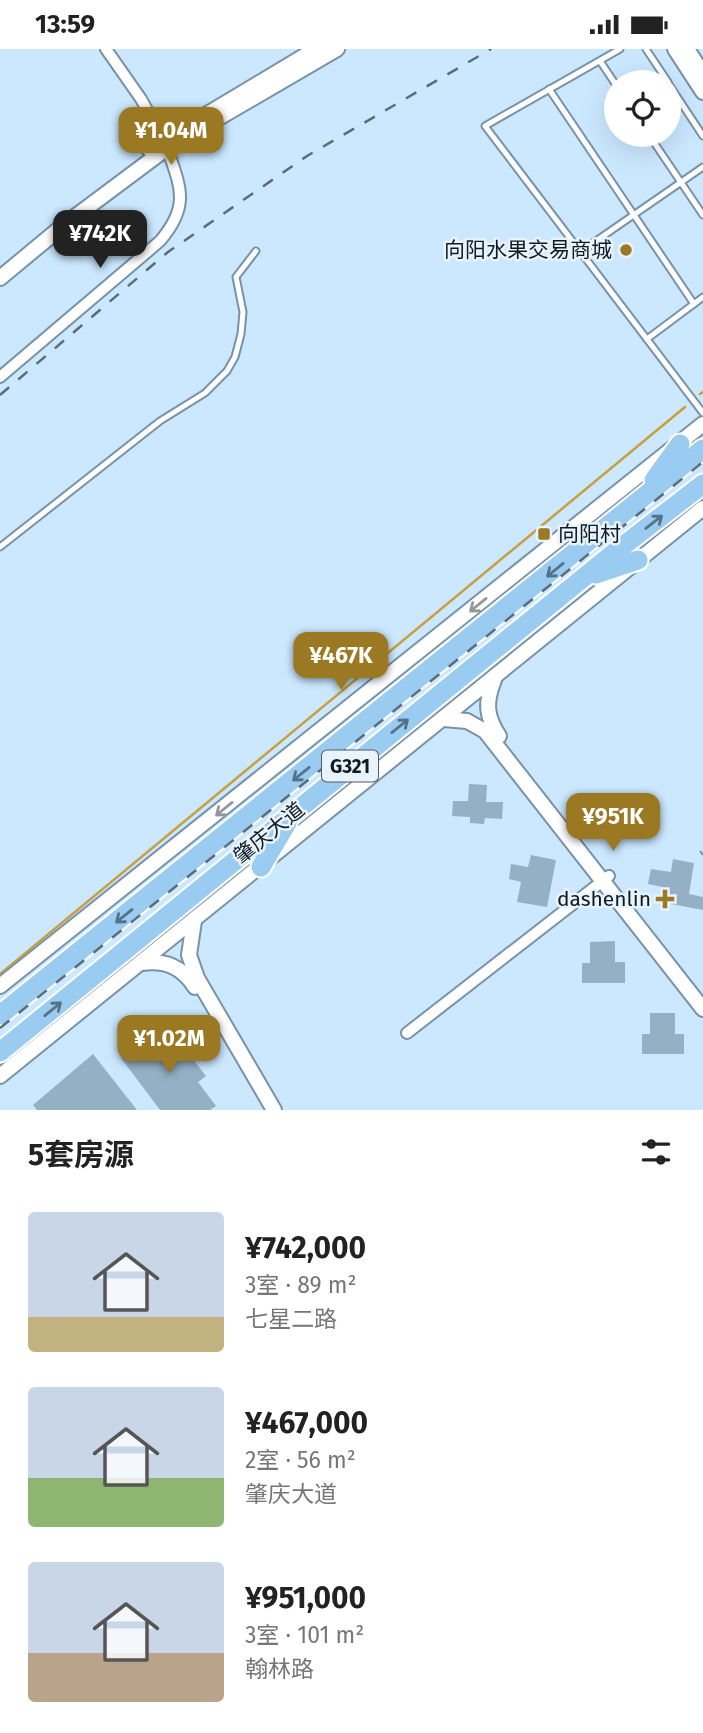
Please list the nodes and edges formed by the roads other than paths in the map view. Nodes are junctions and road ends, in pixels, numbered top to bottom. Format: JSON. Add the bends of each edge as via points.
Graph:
{"nodes":[{"id":1,"x":106,"y":49,"type":"edge"},
{"id":2,"x":316,"y":49,"type":"edge"},
{"id":3,"x":337,"y":49,"type":"edge"},
{"id":4,"x":620,"y":49,"type":"edge"},
{"id":5,"x":646,"y":49,"type":"edge"},
{"id":6,"x":675,"y":49,"type":"edge"},
{"id":7,"x":687,"y":49,"type":"edge"},
{"id":8,"x":600,"y":61,"type":"junction"},
{"id":9,"x":606,"y":70,"type":"edge"},
{"id":10,"x":660,"y":70,"type":"edge"},
{"id":11,"x":703,"y":73,"type":"edge"},
{"id":12,"x":549,"y":89,"type":"junction"},
{"id":13,"x":703,"y":92,"type":"edge"},
{"id":14,"x":681,"y":103,"type":"edge"},
{"id":15,"x":703,"y":136,"type":"edge"},
{"id":16,"x":165,"y":144,"type":"junction"},
{"id":17,"x":657,"y":147,"type":"edge"},
{"id":18,"x":703,"y":167,"type":"edge"},
{"id":19,"x":681,"y":182,"type":"junction"},
{"id":20,"x":634,"y":215,"type":"junction"},
{"id":21,"x":703,"y":215,"type":"edge"},
{"id":22,"x":256,"y":251,"type":"dead end"},
{"id":23,"x":580,"y":252,"type":"junction"},
{"id":24,"x":0,"y":266,"type":"edge"},
{"id":25,"x":0,"y":278,"type":"edge"},
{"id":26,"x":703,"y":297,"type":"edge"},
{"id":27,"x":694,"y":304,"type":"junction"},
{"id":28,"x":647,"y":339,"type":"junction"},
{"id":29,"x":0,"y":377,"type":"edge"},
{"id":30,"x":703,"y":414,"type":"edge"},
{"id":31,"x":703,"y":424,"type":"edge"},
{"id":32,"x":680,"y":444,"type":"junction"},
{"id":33,"x":703,"y":449,"type":"edge"},
{"id":34,"x":703,"y":484,"type":"edge"},
{"id":35,"x":637,"y":503,"type":"junction"},
{"id":36,"x":703,"y":509,"type":"edge"},
{"id":37,"x":0,"y":547,"type":"edge"},
{"id":38,"x":638,"y":560,"type":"junction"},
{"id":39,"x":582,"y":579,"type":"junction"},
{"id":40,"x":495,"y":679,"type":"junction"},
{"id":41,"x":444,"y":719,"type":"junction"},
{"id":42,"x":490,"y":730,"type":"junction"},
{"id":43,"x":294,"y":812,"type":"junction"},
{"id":44,"x":261,"y":867,"type":"junction"},
{"id":45,"x":606,"y":879,"type":"junction"},
{"id":46,"x":194,"y":921,"type":"junction"},
{"id":47,"x":141,"y":963,"type":"junction"},
{"id":48,"x":0,"y":986,"type":"edge"},
{"id":49,"x":703,"y":997,"type":"edge"},
{"id":50,"x":703,"y":1009,"type":"edge"},
{"id":51,"x":0,"y":1015,"type":"edge"},
{"id":52,"x":407,"y":1033,"type":"dead end"},
{"id":53,"x":0,"y":1052,"type":"edge"},
{"id":54,"x":0,"y":1076,"type":"edge"},
{"id":55,"x":265,"y":1110,"type":"edge"},
{"id":56,"x":274,"y":1110,"type":"edge"}],
"edges":[{"from":1,"to":16,"type":"street"},
{"from":2,"to":16,"type":"street"},
{"from":3,"to":16,"type":"street"},
{"from":4,"to":8,"type":"lane"},
{"from":5,"to":10,"type":"lane"},
{"from":6,"to":13,"type":"street"},
{"from":7,"to":11,"type":"street"},
{"from":8,"to":9,"type":"lane"},
{"from":8,"to":12,"type":"lane"},
{"from":12,"to":20,"type":"lane"},
{"from":12,"to":23,"type":"lane","via":[[485,126]]},
{"from":14,"to":15,"type":"lane"},
{"from":16,"to":24,"type":"street","via":[[57,219]]},
{"from":16,"to":25,"type":"street"},
{"from":16,"to":29,"type":"street","via":[[181,195],[170,229]]},
{"from":17,"to":19,"type":"lane"},
{"from":18,"to":19,"type":"lane"},
{"from":19,"to":20,"type":"lane"},
{"from":19,"to":21,"type":"lane"},
{"from":20,"to":23,"type":"lane"},
{"from":20,"to":27,"type":"lane"},
{"from":22,"to":37,"type":"lane","via":[[236,277],[243,312],[241,334],[227,371],[205,393],[160,421]]},
{"from":23,"to":28,"type":"lane"},
{"from":26,"to":27,"type":"lane"},
{"from":27,"to":28,"type":"lane"},
{"from":28,"to":30,"type":"lane"},
{"from":31,"to":32,"type":"street"},
{"from":32,"to":35,"type":"highway"},
{"from":32,"to":48,"type":"street","one_way":true},
{"from":33,"to":35,"type":"highway","name":"肇庆大道","number":"G321"},
{"from":39,"to":34,"type":"highway","name":"肇庆大道","number":"G321","one_way":true},
{"from":35,"to":51,"type":"highway","name":"肇庆大道","number":"G321","one_way":true},
{"from":36,"to":38,"type":"street"},
{"from":38,"to":39,"type":"highway"},
{"from":38,"to":40,"type":"street"},
{"from":43,"to":39,"type":"highway","name":"肇庆大道","number":"G321","one_way":true},
{"from":40,"to":41,"type":"street"},
{"from":40,"to":42,"type":"street","via":[[487,707]]},
{"from":41,"to":42,"type":"street"},
{"from":41,"to":44,"type":"street"},
{"from":42,"to":45,"type":"street"},
{"from":43,"to":44,"type":"highway"},
{"from":53,"to":43,"type":"highway","name":"肇庆大道","number":"G321","one_way":true},
{"from":44,"to":46,"type":"street"},
{"from":45,"to":49,"type":"street"},
{"from":45,"to":50,"type":"street"},
{"from":45,"to":52,"type":"street"},
{"from":46,"to":47,"type":"street"},
{"from":46,"to":56,"type":"street","via":[[189,955],[197,978]]},
{"from":47,"to":54,"type":"street"},
{"from":47,"to":55,"type":"street","via":[[168,963],[184,972]]}]}
